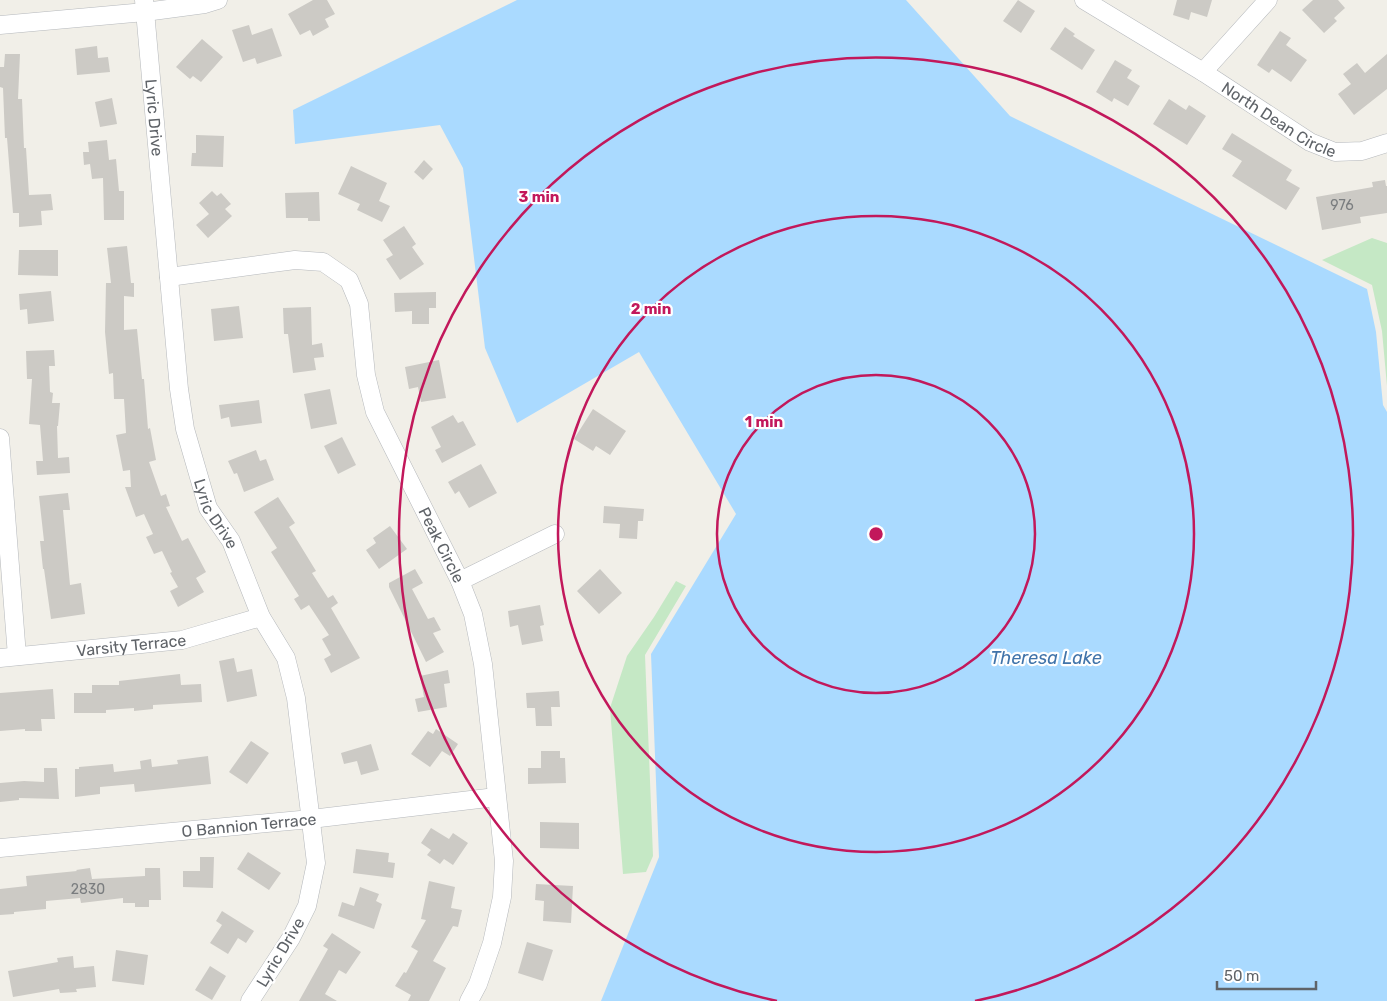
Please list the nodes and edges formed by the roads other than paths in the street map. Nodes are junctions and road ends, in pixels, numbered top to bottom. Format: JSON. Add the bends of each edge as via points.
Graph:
{"nodes":[{"id":1,"x":218,"y":0,"type":"edge"},
{"id":2,"x":1084,"y":0,"type":"edge"},
{"id":3,"x":1268,"y":0,"type":"edge"},
{"id":4,"x":145,"y":6,"type":"edge"},
{"id":5,"x":0,"y":25,"type":"edge"},
{"id":6,"x":1203,"y":72,"type":"junction"},
{"id":7,"x":1387,"y":143,"type":"edge"},
{"id":8,"x":170,"y":277,"type":"junction"},
{"id":9,"x":0,"y":438,"type":"edge"},
{"id":10,"x":555,"y":534,"type":"dead end"},
{"id":11,"x":460,"y":582,"type":"junction"},
{"id":12,"x":261,"y":617,"type":"junction"},
{"id":13,"x":9,"y":657,"type":"edge"},
{"id":14,"x":496,"y":797,"type":"junction"},
{"id":15,"x":311,"y":819,"type":"junction"},
{"id":16,"x":0,"y":848,"type":"edge"},
{"id":17,"x":250,"y":1001,"type":"edge"},
{"id":18,"x":469,"y":1001,"type":"edge"}],
"edges":[{"from":1,"to":4,"type":"street","via":[[205,4]]},
{"from":2,"to":6,"type":"street","name":"North Dean Circle"},
{"from":3,"to":6,"type":"street"},
{"from":4,"to":5,"type":"street"},
{"from":4,"to":8,"type":"street","name":"Lyric Drive"},
{"from":6,"to":7,"type":"street","name":"North Dean Circle","via":[[1310,142],[1335,152],[1362,151]]},
{"from":8,"to":11,"type":"street","name":"Peak Circle","via":[[295,260],[323,262],[349,280],[358,304],[366,375],[375,412]]},
{"from":8,"to":12,"type":"street","name":"Lyric Drive","via":[[185,429],[208,508],[231,541]]},
{"from":9,"to":13,"type":"street"},
{"from":10,"to":11,"type":"street"},
{"from":11,"to":14,"type":"street","name":"Peak Circle","via":[[473,614],[483,664]]},
{"from":12,"to":13,"type":"street","name":"Varsity Terrace","via":[[182,640]]},
{"from":12,"to":15,"type":"street","name":"Lyric Drive","via":[[286,658],[296,698]]},
{"from":14,"to":15,"type":"street","name":"O Bannion Terrace"},
{"from":14,"to":18,"type":"street","name":"Peak Circle","via":[[504,861],[502,897],[492,943]]},
{"from":15,"to":16,"type":"street","name":"O Bannion Terrace"},
{"from":15,"to":17,"type":"street","name":"Lyric Drive","via":[[316,863],[307,906],[292,938]]}]}
